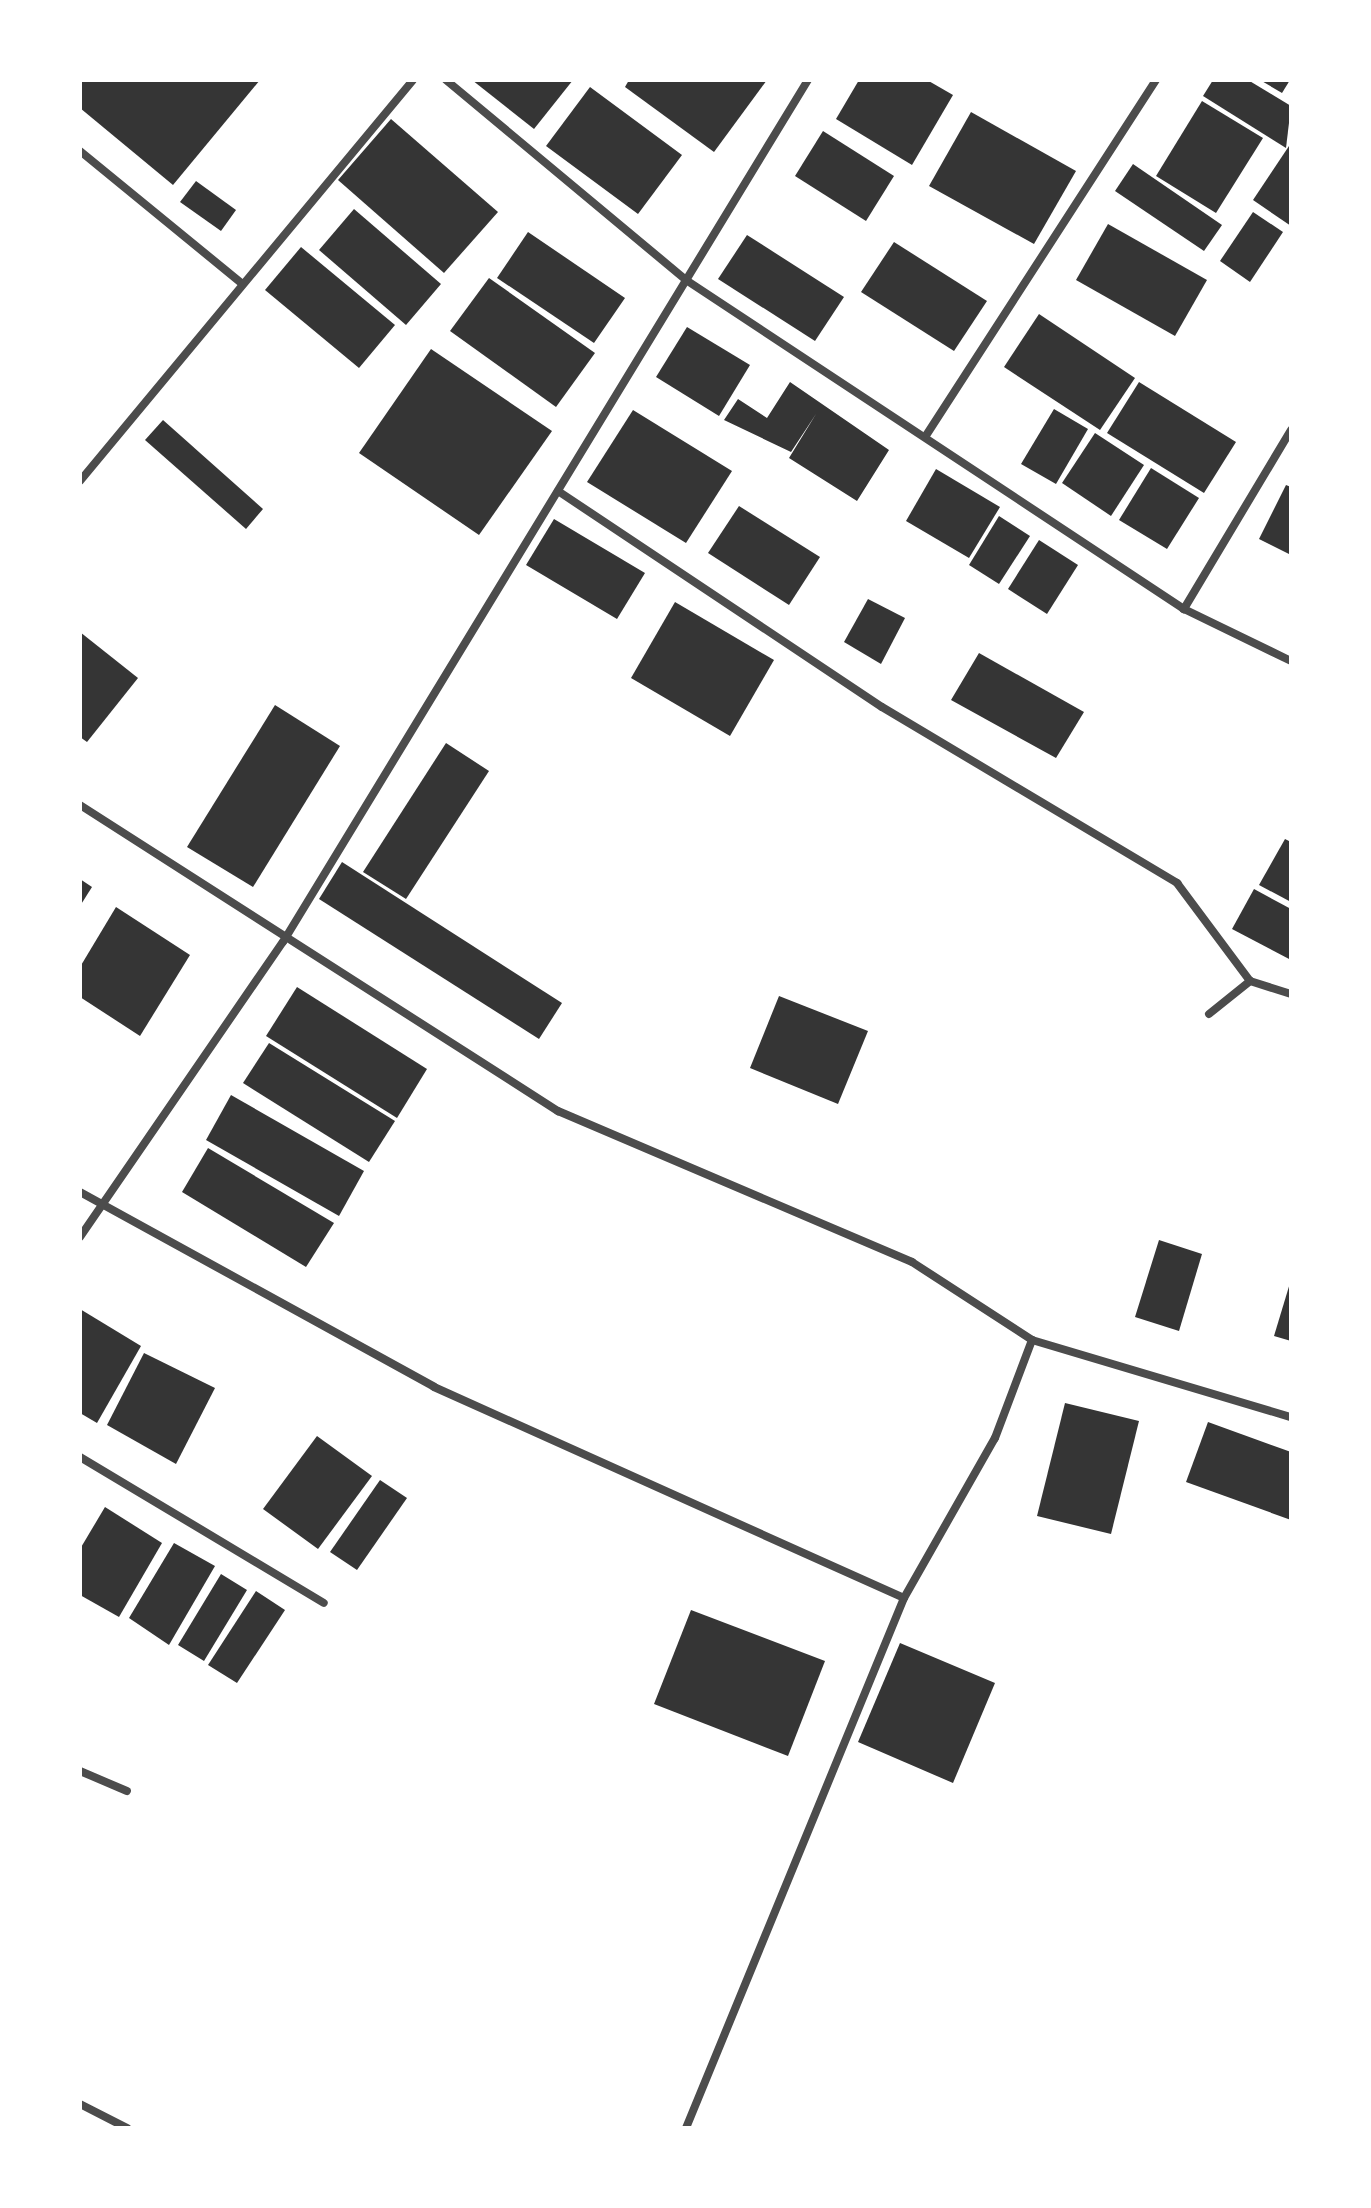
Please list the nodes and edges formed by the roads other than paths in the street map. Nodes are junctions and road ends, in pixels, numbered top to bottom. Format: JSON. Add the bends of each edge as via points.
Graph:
{"nodes":[{"id":1,"x":413,"y":80,"type":"edge"},
{"id":2,"x":446,"y":80,"type":"edge"},
{"id":3,"x":808,"y":80,"type":"edge"},
{"id":4,"x":1156,"y":80,"type":"edge"},
{"id":5,"x":80,"y":151,"type":"edge"},
{"id":6,"x":686,"y":280,"type":"junction"},
{"id":7,"x":240,"y":282,"type":"junction"},
{"id":8,"x":1291,"y":430,"type":"edge"},
{"id":9,"x":927,"y":434,"type":"junction"},
{"id":10,"x":80,"y":481,"type":"edge"},
{"id":11,"x":558,"y":491,"type":"junction"},
{"id":12,"x":1184,"y":609,"type":"junction"},
{"id":13,"x":1291,"y":661,"type":"edge"},
{"id":14,"x":80,"y":805,"type":"edge"},
{"id":15,"x":283,"y":942,"type":"junction"},
{"id":16,"x":1250,"y":981,"type":"junction"},
{"id":17,"x":1291,"y":994,"type":"edge"},
{"id":18,"x":1209,"y":1014,"type":"dead end"},
{"id":19,"x":80,"y":1192,"type":"edge"},
{"id":20,"x":101,"y":1205,"type":"junction"},
{"id":21,"x":80,"y":1237,"type":"edge"},
{"id":22,"x":1032,"y":1340,"type":"junction"},
{"id":23,"x":1291,"y":1417,"type":"edge"},
{"id":24,"x":80,"y":1457,"type":"edge"},
{"id":25,"x":904,"y":1598,"type":"junction"},
{"id":26,"x":324,"y":1603,"type":"dead end"},
{"id":27,"x":80,"y":1771,"type":"edge"},
{"id":28,"x":127,"y":1791,"type":"dead end"},
{"id":29,"x":80,"y":2104,"type":"edge"},
{"id":30,"x":127,"y":2128,"type":"edge"},
{"id":31,"x":686,"y":2128,"type":"edge"}],
"edges":[{"from":1,"to":7,"type":"street"},
{"from":2,"to":6,"type":"street"},
{"from":3,"to":6,"type":"street"},
{"from":4,"to":9,"type":"street"},
{"from":5,"to":7,"type":"street"},
{"from":6,"to":9,"type":"street"},
{"from":6,"to":11,"type":"street"},
{"from":7,"to":10,"type":"street"},
{"from":8,"to":12,"type":"street"},
{"from":9,"to":12,"type":"street"},
{"from":11,"to":15,"type":"street"},
{"from":11,"to":16,"type":"street","via":[[882,707],[1177,883]]},
{"from":12,"to":13,"type":"street"},
{"from":14,"to":15,"type":"street"},
{"from":15,"to":20,"type":"street"},
{"from":15,"to":22,"type":"street","via":[[558,1111],[912,1262]]},
{"from":16,"to":17,"type":"street"},
{"from":16,"to":18,"type":"street"},
{"from":19,"to":20,"type":"street"},
{"from":20,"to":21,"type":"street"},
{"from":20,"to":25,"type":"street","via":[[434,1387]]},
{"from":22,"to":23,"type":"street"},
{"from":22,"to":25,"type":"street","via":[[995,1438]]},
{"from":24,"to":26,"type":"street"},
{"from":25,"to":31,"type":"street"},
{"from":27,"to":28,"type":"street"},
{"from":29,"to":30,"type":"street"}]}
